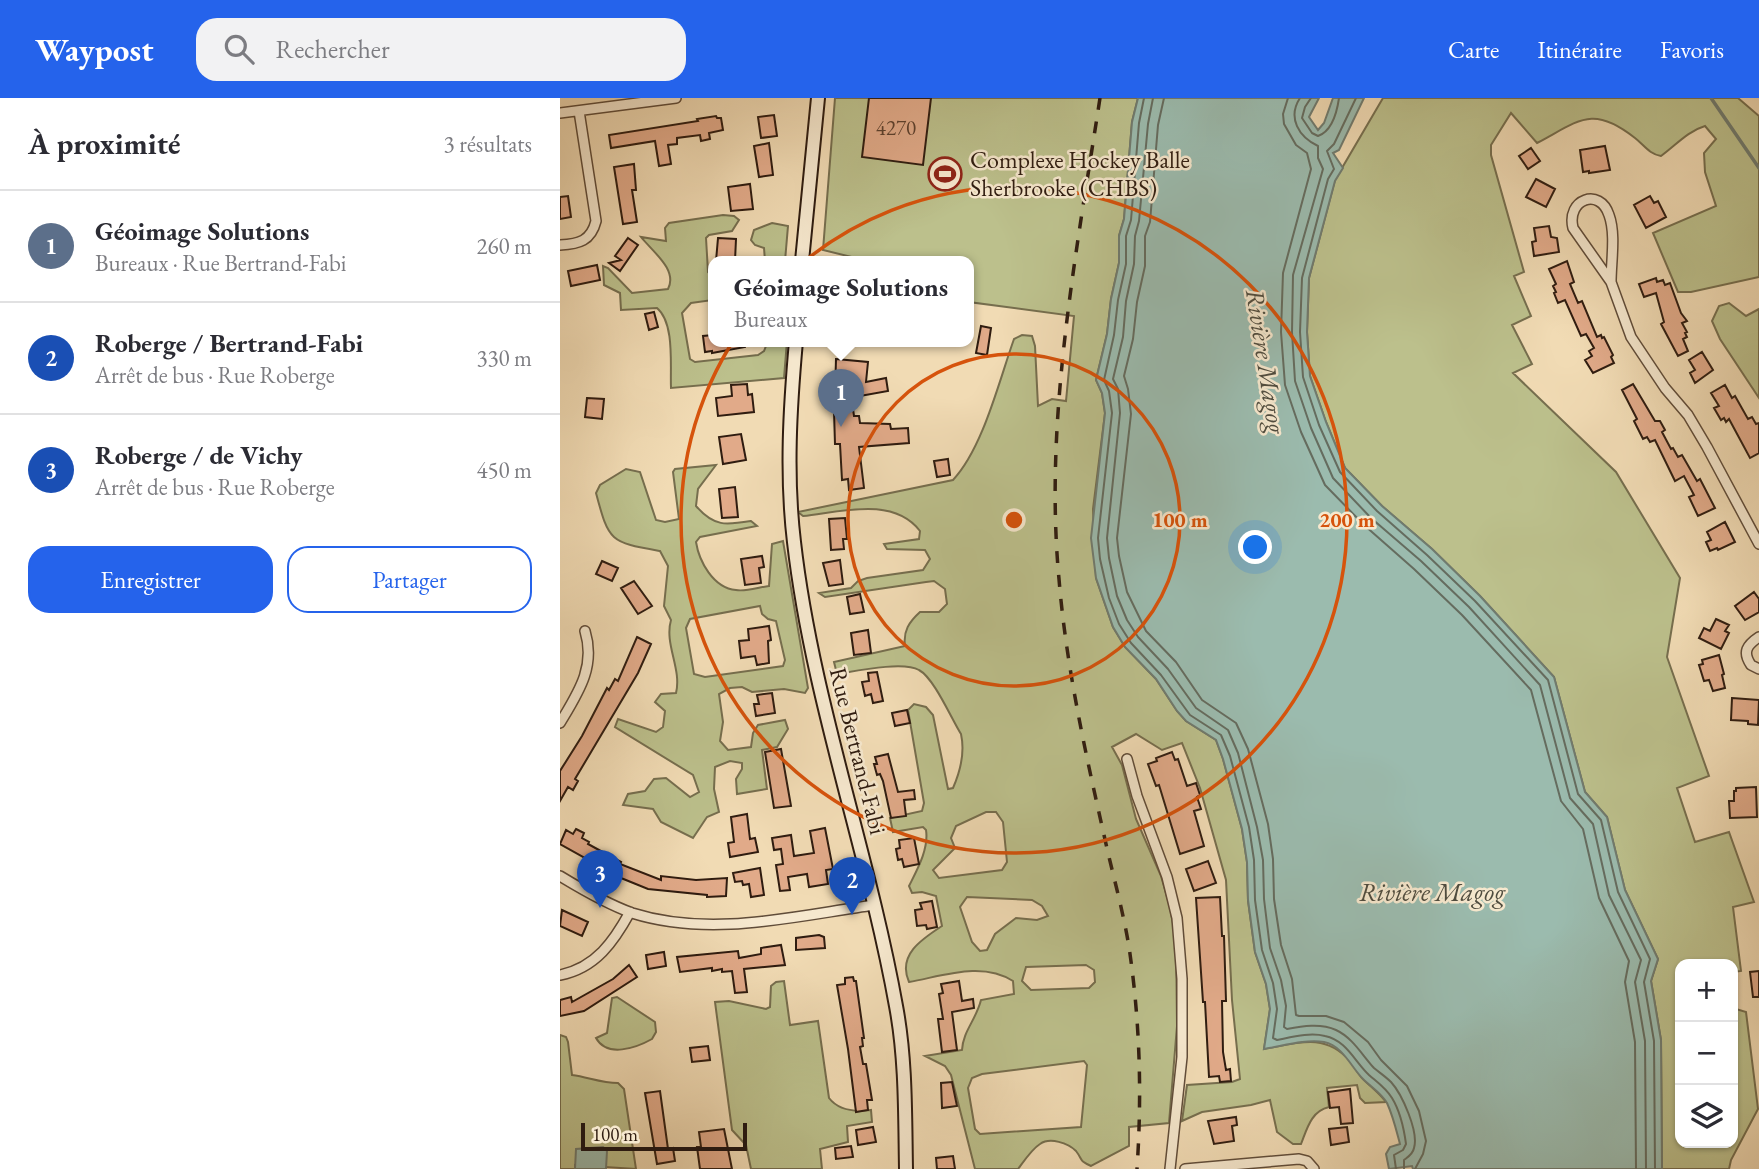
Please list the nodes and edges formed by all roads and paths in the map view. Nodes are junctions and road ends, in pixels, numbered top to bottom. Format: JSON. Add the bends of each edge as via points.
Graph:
{"nodes":[{"id":1,"x":669,"y":98,"type":"edge"},
{"id":2,"x":818,"y":98,"type":"edge"},
{"id":3,"x":579,"y":110,"type":"junction"},
{"id":4,"x":560,"y":113,"type":"edge"},
{"id":5,"x":560,"y":245,"type":"edge"},
{"id":6,"x":802,"y":256,"type":"edge"},
{"id":7,"x":1611,"y":282,"type":"junction"},
{"id":8,"x":796,"y":347,"type":"edge"},
{"id":9,"x":1759,"y":544,"type":"edge"},
{"id":10,"x":585,"y":631,"type":"dead end"},
{"id":11,"x":1759,"y":637,"type":"edge"},
{"id":12,"x":1759,"y":669,"type":"edge"},
{"id":13,"x":560,"y":723,"type":"edge"},
{"id":14,"x":1127,"y":759,"type":"dead end"},
{"id":15,"x":560,"y":876,"type":"edge"},
{"id":16,"x":874,"y":905,"type":"junction"},
{"id":17,"x":630,"y":912,"type":"junction"},
{"id":18,"x":560,"y":975,"type":"edge"},
{"id":19,"x":906,"y":1169,"type":"edge"},
{"id":20,"x":1170,"y":1169,"type":"edge"},
{"id":21,"x":1185,"y":1169,"type":"edge"},
{"id":22,"x":1314,"y":1169,"type":"edge"}],
"edges":[{"from":1,"to":3,"type":"street"},
{"from":2,"to":6,"type":"street"},
{"from":3,"to":4,"type":"street"},
{"from":3,"to":5,"type":"street","via":[[596,221],[584,241]]},
{"from":7,"to":7,"type":"street","via":[[1611,218],[1596,200],[1584,200],[1570,219]]},
{"from":7,"to":9,"type":"street","via":[[1631,337],[1707,447]]},
{"from":8,"to":16,"type":"street","name":"Rue Bertrand-Fabi","via":[[789,479],[798,573],[818,677]]},
{"from":10,"to":13,"type":"street","via":[[590,653],[586,675]]},
{"from":11,"to":12,"type":"street","via":[[1745,653]]},
{"from":14,"to":20,"type":"street","via":[[1177,918],[1182,1035]]},
{"from":15,"to":17,"type":"street"},
{"from":16,"to":17,"type":"street","via":[[725,925],[671,922]]},
{"from":16,"to":19,"type":"street","name":"Rue Bertrand-Fabi","via":[[900,1030]]},
{"from":17,"to":18,"type":"street","via":[[605,951],[581,968]]},
{"from":21,"to":22,"type":"street","via":[[1299,1159]]}]}
